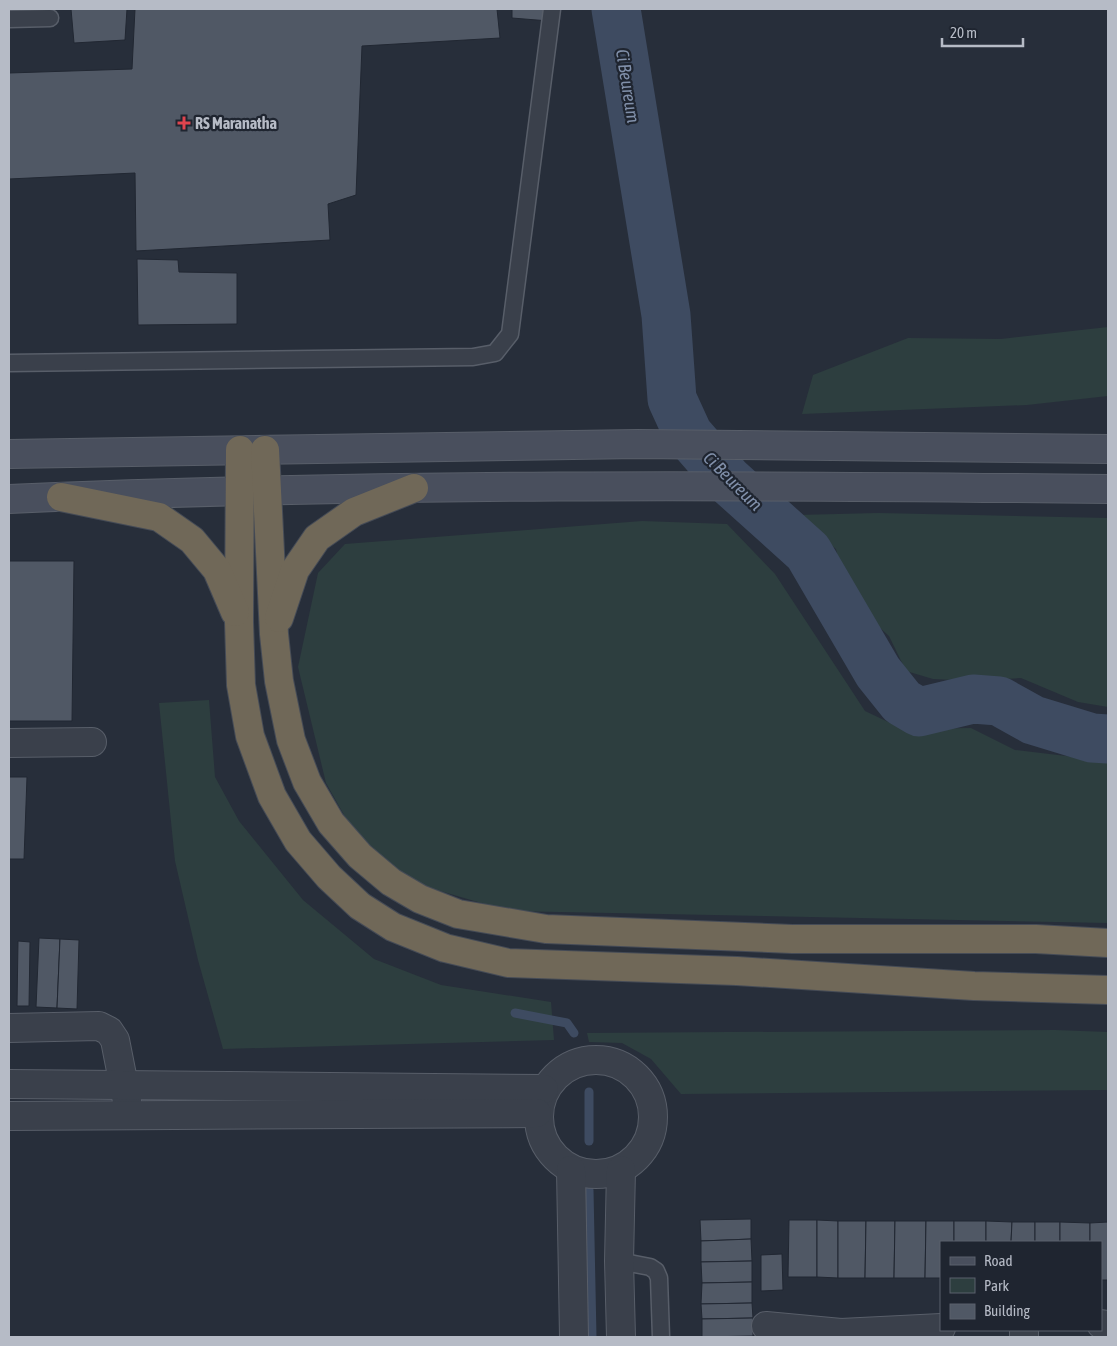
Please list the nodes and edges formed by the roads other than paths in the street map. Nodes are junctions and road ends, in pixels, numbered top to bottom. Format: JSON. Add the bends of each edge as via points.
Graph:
{"nodes":[{"id":1,"x":552,"y":9,"type":"edge"},
{"id":2,"x":50,"y":18,"type":"dead end"},
{"id":3,"x":9,"y":19,"type":"edge"},
{"id":4,"x":9,"y":363,"type":"edge"},
{"id":5,"x":252,"y":450,"type":"junction"},
{"id":6,"x":1108,"y":450,"type":"edge"},
{"id":7,"x":9,"y":454,"type":"edge"},
{"id":8,"x":414,"y":488,"type":"junction"},
{"id":9,"x":1108,"y":488,"type":"edge"},
{"id":10,"x":253,"y":491,"type":"junction"},
{"id":11,"x":61,"y":496,"type":"junction"},
{"id":12,"x":9,"y":499,"type":"edge"},
{"id":13,"x":239,"y":622,"type":"junction"},
{"id":14,"x":274,"y":634,"type":"junction"},
{"id":15,"x":92,"y":742,"type":"dead end"},
{"id":16,"x":9,"y":743,"type":"edge"},
{"id":17,"x":1108,"y":942,"type":"edge"},
{"id":18,"x":1108,"y":990,"type":"edge"},
{"id":19,"x":9,"y":1028,"type":"edge"},
{"id":20,"x":9,"y":1084,"type":"edge"},
{"id":21,"x":124,"y":1084,"type":"junction"},
{"id":22,"x":541,"y":1101,"type":"junction"},
{"id":23,"x":129,"y":1115,"type":"junction"},
{"id":24,"x":9,"y":1116,"type":"edge"},
{"id":25,"x":571,"y":1170,"type":"junction"},
{"id":26,"x":621,"y":1170,"type":"junction"},
{"id":27,"x":619,"y":1261,"type":"junction"},
{"id":28,"x":766,"y":1326,"type":"dead end"},
{"id":29,"x":940,"y":1328,"type":"edge"},
{"id":30,"x":841,"y":1335,"type":"edge"},
{"id":31,"x":574,"y":1337,"type":"edge"},
{"id":32,"x":621,"y":1337,"type":"edge"},
{"id":33,"x":661,"y":1337,"type":"edge"}],
"edges":[{"from":1,"to":4,"type":"lane","via":[[510,334],[495,353],[473,357]]},
{"from":2,"to":3,"type":"lane"},
{"from":5,"to":6,"type":"main road","via":[[638,444]]},
{"from":5,"to":7,"type":"main road"},
{"from":5,"to":10,"type":"highway"},
{"from":8,"to":9,"type":"main road"},
{"from":8,"to":10,"type":"main road"},
{"from":8,"to":14,"type":"highway","via":[[354,512],[316,538],[295,570]]},
{"from":10,"to":11,"type":"main road"},
{"from":10,"to":13,"type":"highway"},
{"from":10,"to":14,"type":"highway"},
{"from":11,"to":12,"type":"main road"},
{"from":11,"to":13,"type":"highway","via":[[159,517],[192,540],[216,570]]},
{"from":13,"to":18,"type":"highway","via":[[241,685],[250,736],[272,796],[298,841],[329,877],[360,906],[393,927],[445,948],[508,963]]},
{"from":14,"to":17,"type":"highway","via":[[279,681],[291,740],[307,782],[331,822],[360,856],[392,882],[420,899],[458,914],[546,929],[792,939]]},
{"from":15,"to":16,"type":"street"},
{"from":19,"to":21,"type":"street","via":[[99,1026],[109,1030],[115,1040]]},
{"from":20,"to":21,"type":"street"},
{"from":21,"to":22,"type":"street"},
{"from":21,"to":23,"type":"street"},
{"from":22,"to":23,"type":"street"},
{"from":22,"to":25,"type":"street","via":[[540,1136],[552,1156]]},
{"from":22,"to":26,"type":"street","via":[[561,1070],[594,1058],[627,1066],[650,1092],[655,1122],[644,1150]]},
{"from":23,"to":24,"type":"street"},
{"from":25,"to":26,"type":"street","via":[[596,1175]]},
{"from":25,"to":31,"type":"street"},
{"from":26,"to":27,"type":"street"},
{"from":27,"to":32,"type":"street"},
{"from":27,"to":33,"type":"lane","via":[[656,1271]]},
{"from":28,"to":30,"type":"street"},
{"from":29,"to":30,"type":"street"}]}
